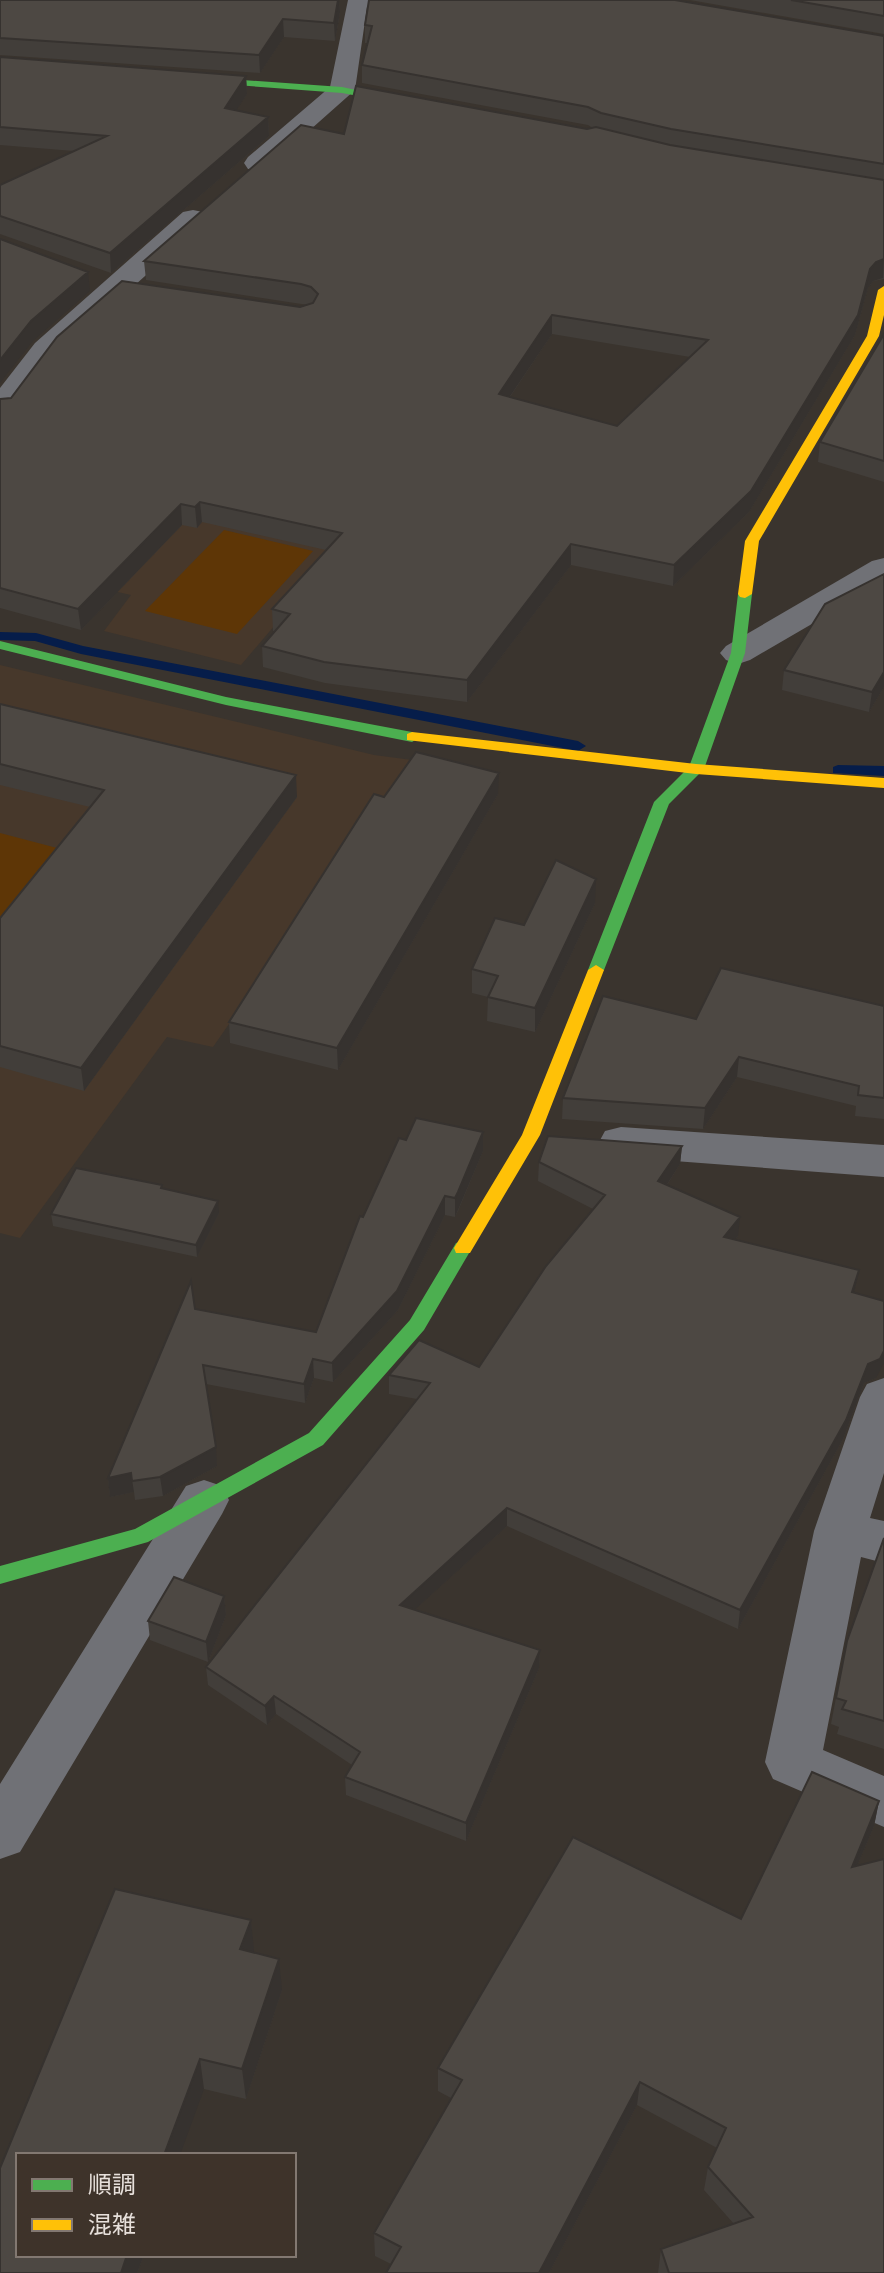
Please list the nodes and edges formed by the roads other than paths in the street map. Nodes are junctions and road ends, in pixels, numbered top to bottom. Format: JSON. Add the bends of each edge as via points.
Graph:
{"nodes":[{"id":1,"x":358,"y":3,"type":"edge"},
{"id":2,"x":171,"y":77,"type":"edge"},
{"id":3,"x":342,"y":90,"type":"junction"},
{"id":4,"x":434,"y":107,"type":"edge"},
{"id":5,"x":234,"y":183,"type":"edge"},
{"id":6,"x":210,"y":204,"type":"edge"},
{"id":7,"x":86,"y":276,"type":"edge"},
{"id":8,"x":114,"y":287,"type":"junction"},
{"id":9,"x":884,"y":290,"type":"edge"},
{"id":10,"x":145,"y":291,"type":"edge"},
{"id":11,"x":879,"y":337,"type":"edge"},
{"id":12,"x":0,"y":409,"type":"edge"},
{"id":13,"x":884,"y":568,"type":"edge"},
{"id":14,"x":0,"y":645,"type":"edge"},
{"id":15,"x":738,"y":653,"type":"junction"},
{"id":16,"x":697,"y":766,"type":"junction"},
{"id":17,"x":884,"y":783,"type":"edge"},
{"id":18,"x":531,"y":1135,"type":"junction"},
{"id":19,"x":884,"y":1161,"type":"edge"},
{"id":20,"x":884,"y":1397,"type":"edge"},
{"id":21,"x":204,"y":1500,"type":"junction"},
{"id":22,"x":862,"y":1536,"type":"edge"},
{"id":23,"x":0,"y":1575,"type":"edge"},
{"id":24,"x":884,"y":1802,"type":"edge"},
{"id":25,"x":0,"y":1834,"type":"edge"}],
"edges":[{"from":1,"to":3,"type":"street"},
{"from":2,"to":3,"type":"street"},
{"from":3,"to":4,"type":"street"},
{"from":3,"to":5,"type":"street"},
{"from":6,"to":8,"type":"street"},
{"from":7,"to":8,"type":"street"},
{"from":8,"to":10,"type":"street"},
{"from":8,"to":12,"type":"street","via":[[46,349]]},
{"from":9,"to":11,"type":"street"},
{"from":11,"to":15,"type":"street","via":[[752,541]]},
{"from":13,"to":15,"type":"street"},
{"from":14,"to":16,"type":"street","via":[[226,701],[412,737]]},
{"from":15,"to":16,"type":"street"},
{"from":16,"to":17,"type":"street"},
{"from":16,"to":18,"type":"street","via":[[662,802]]},
{"from":18,"to":19,"type":"street"},
{"from":18,"to":21,"type":"street","via":[[417,1325],[316,1439]]},
{"from":20,"to":22,"type":"street"},
{"from":21,"to":23,"type":"street","via":[[141,1536]]},
{"from":21,"to":25,"type":"street"},
{"from":22,"to":24,"type":"street","via":[[793,1762]]}]}
